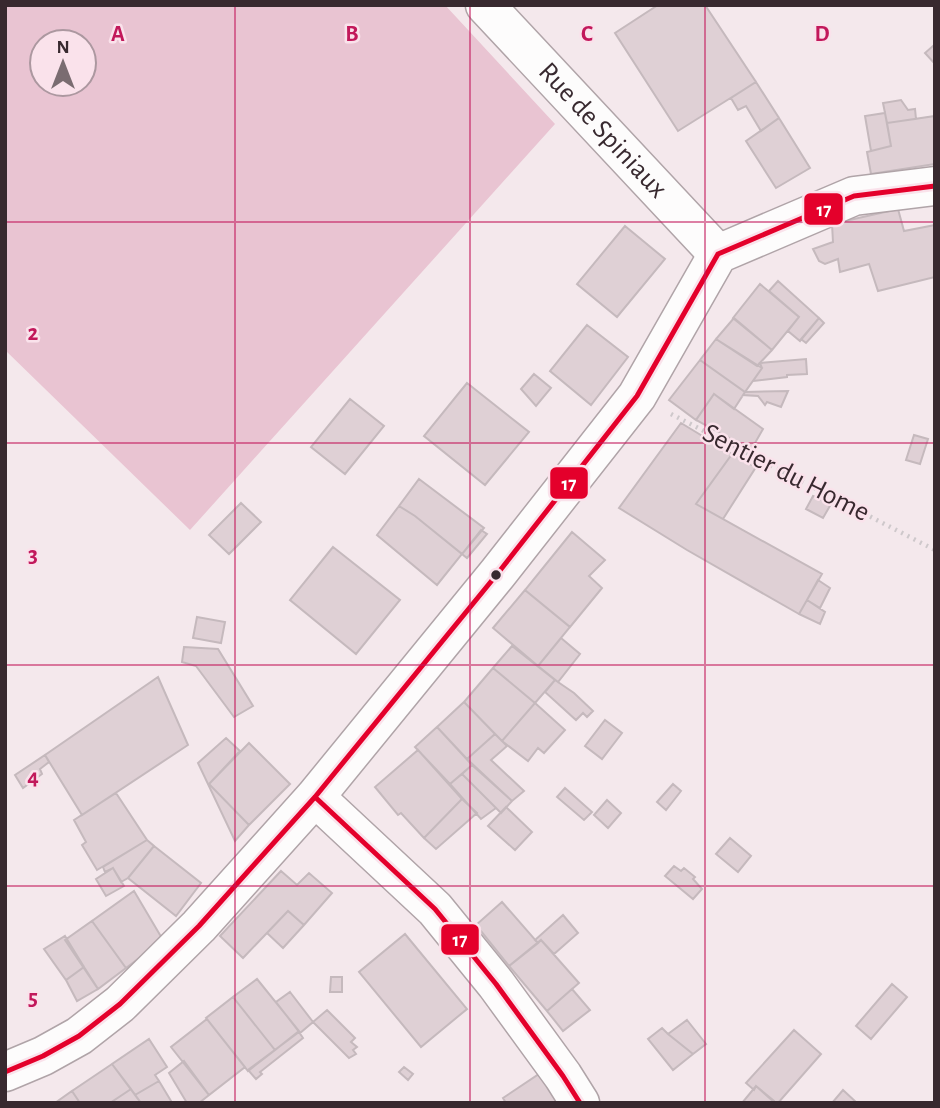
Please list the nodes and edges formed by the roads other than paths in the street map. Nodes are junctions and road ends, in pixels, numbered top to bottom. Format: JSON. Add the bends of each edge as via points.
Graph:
{"nodes":[{"id":1,"x":485,"y":5,"type":"edge"},
{"id":2,"x":935,"y":186,"type":"edge"},
{"id":3,"x":718,"y":254,"type":"junction"},
{"id":4,"x":315,"y":797,"type":"junction"},
{"id":5,"x":5,"y":1072,"type":"edge"},
{"id":6,"x":580,"y":1103,"type":"edge"}],
"edges":[{"from":1,"to":3,"type":"main road","name":"Rue de Spiniaux"},
{"from":2,"to":3,"type":"main road","via":[[854,196]]},
{"from":3,"to":4,"type":"main road","via":[[637,396]]},
{"from":4,"to":5,"type":"main road","via":[[199,926],[120,1004],[79,1036]]},
{"from":4,"to":6,"type":"main road","via":[[435,909]]}]}
